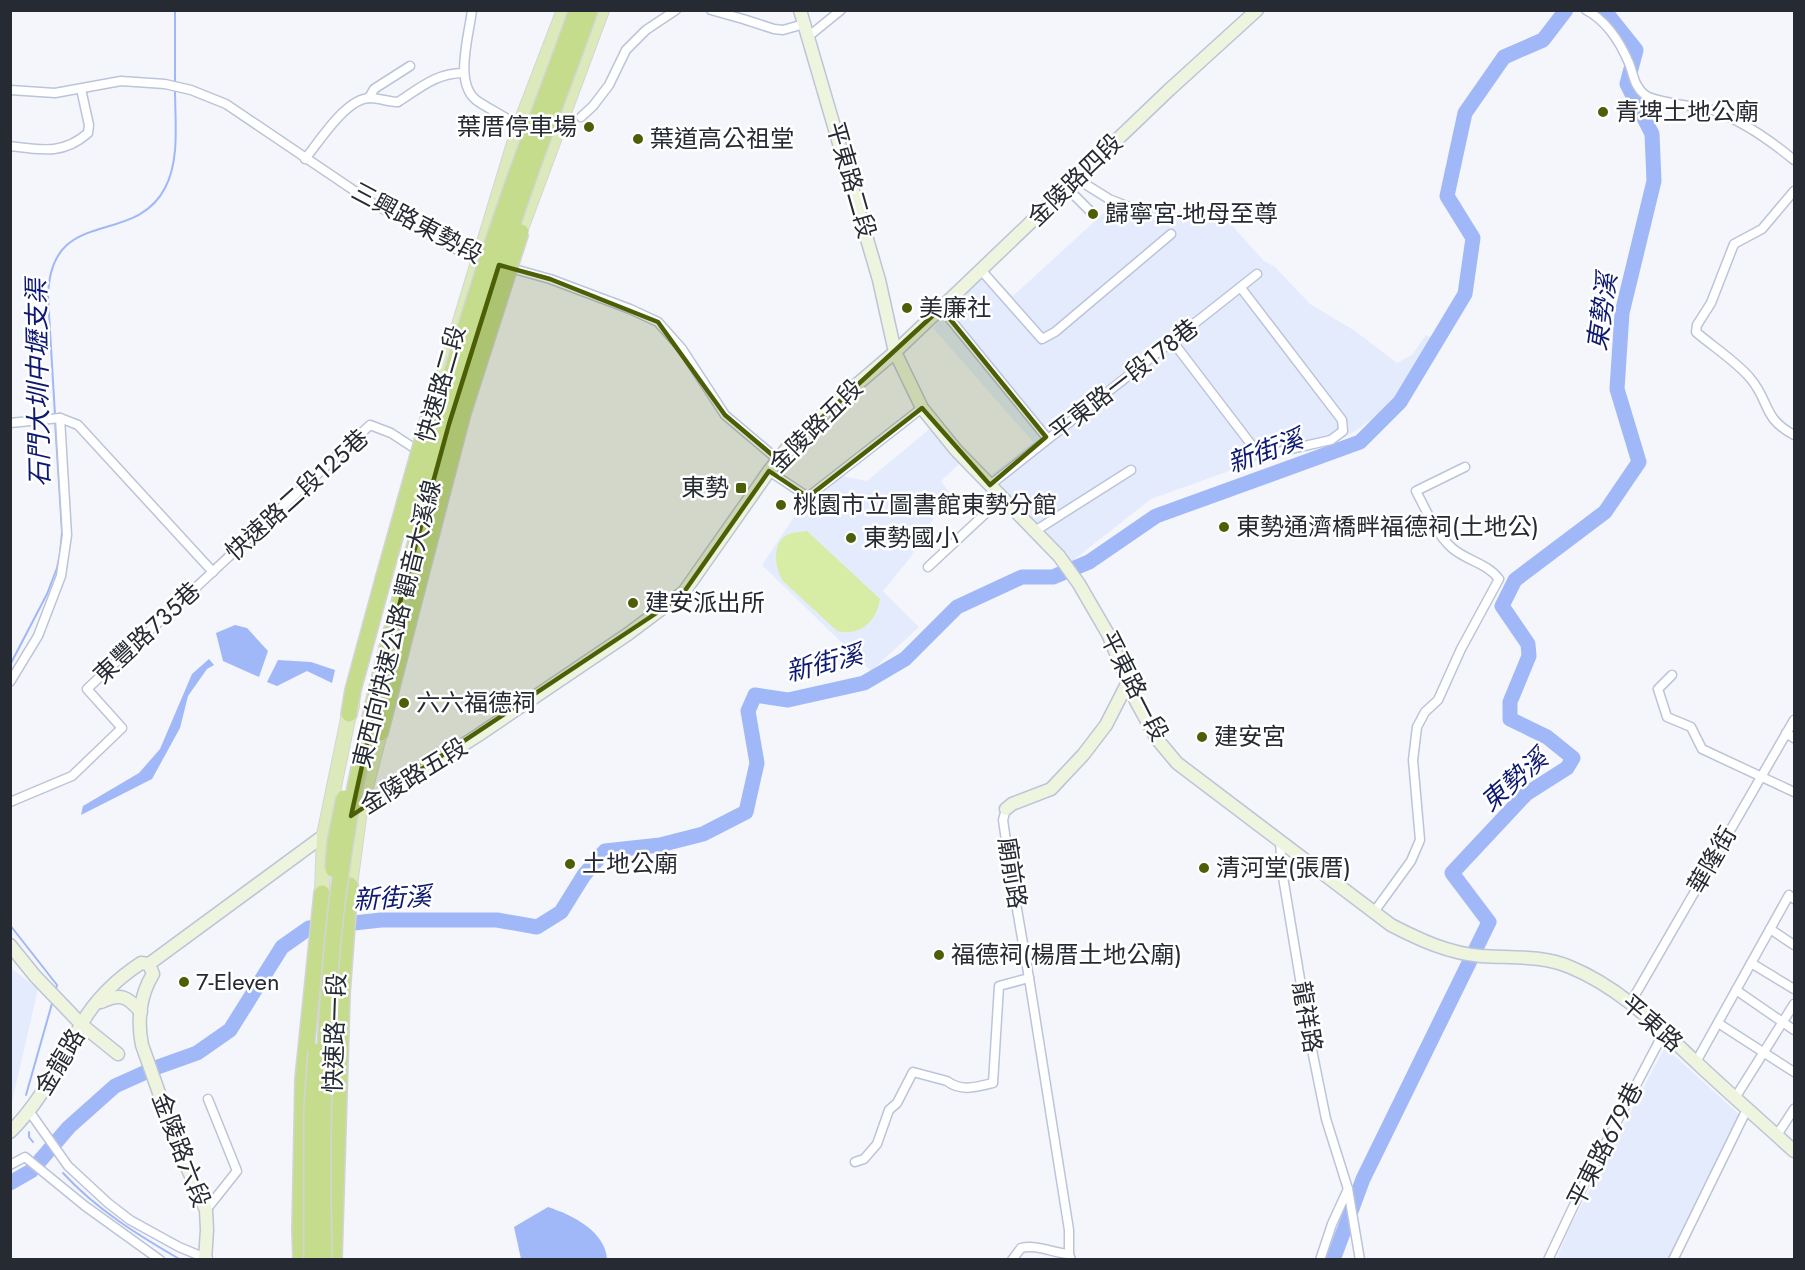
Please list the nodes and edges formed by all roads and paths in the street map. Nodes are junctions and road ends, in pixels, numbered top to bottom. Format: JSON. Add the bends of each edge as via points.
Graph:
{"nodes":[{"id":1,"x":472,"y":10,"type":"edge"},
{"id":2,"x":564,"y":10,"type":"edge"},
{"id":3,"x":577,"y":10,"type":"edge"},
{"id":4,"x":590,"y":10,"type":"edge"},
{"id":5,"x":602,"y":10,"type":"edge"},
{"id":6,"x":676,"y":10,"type":"edge"},
{"id":7,"x":711,"y":10,"type":"edge"},
{"id":8,"x":800,"y":10,"type":"edge"},
{"id":9,"x":841,"y":10,"type":"edge"},
{"id":10,"x":1257,"y":10,"type":"edge"},
{"id":11,"x":1590,"y":12,"type":"edge"},
{"id":12,"x":804,"y":24,"type":"junction"},
{"id":13,"x":809,"y":36,"type":"junction"},
{"id":14,"x":564,"y":64,"type":"junction"},
{"id":15,"x":410,"y":66,"type":"dead end"},
{"id":16,"x":463,"y":73,"type":"junction"},
{"id":17,"x":81,"y":89,"type":"junction"},
{"id":18,"x":10,"y":90,"type":"edge"},
{"id":19,"x":369,"y":98,"type":"junction"},
{"id":20,"x":581,"y":117,"type":"dead end"},
{"id":21,"x":513,"y":122,"type":"dead end"},
{"id":22,"x":10,"y":146,"type":"edge"},
{"id":23,"x":305,"y":159,"type":"junction"},
{"id":24,"x":1794,"y":160,"type":"edge"},
{"id":25,"x":1077,"y":179,"type":"junction"},
{"id":26,"x":1067,"y":188,"type":"junction"},
{"id":27,"x":1794,"y":191,"type":"edge"},
{"id":28,"x":1089,"y":210,"type":"dead end"},
{"id":29,"x":1137,"y":210,"type":"dead end"},
{"id":30,"x":1171,"y":234,"type":"dead end"},
{"id":31,"x":478,"y":259,"type":"junction"},
{"id":32,"x":506,"y":267,"type":"junction"},
{"id":33,"x":981,"y":270,"type":"junction"},
{"id":34,"x":1257,"y":274,"type":"dead end"},
{"id":35,"x":1241,"y":288,"type":"junction"},
{"id":36,"x":941,"y":308,"type":"junction"},
{"id":37,"x":1173,"y":342,"type":"junction"},
{"id":38,"x":895,"y":352,"type":"junction"},
{"id":39,"x":922,"y":408,"type":"junction"},
{"id":40,"x":60,"y":418,"type":"junction"},
{"id":41,"x":10,"y":423,"type":"edge"},
{"id":42,"x":1794,"y":435,"type":"edge"},
{"id":43,"x":1048,"y":439,"type":"junction"},
{"id":44,"x":414,"y":448,"type":"dead end"},
{"id":45,"x":777,"y":459,"type":"junction"},
{"id":46,"x":1464,"y":467,"type":"dead end"},
{"id":47,"x":1131,"y":470,"type":"dead end"},
{"id":48,"x":769,"y":471,"type":"junction"},
{"id":49,"x":990,"y":485,"type":"junction"},
{"id":50,"x":1002,"y":498,"type":"junction"},
{"id":51,"x":1035,"y":531,"type":"junction"},
{"id":52,"x":928,"y":567,"type":"dead end"},
{"id":53,"x":213,"y":572,"type":"junction"},
{"id":54,"x":1672,"y":675,"type":"dead end"},
{"id":55,"x":10,"y":682,"type":"edge"},
{"id":56,"x":1128,"y":682,"type":"junction"},
{"id":57,"x":349,"y":714,"type":"junction"},
{"id":58,"x":1794,"y":720,"type":"edge"},
{"id":59,"x":380,"y":733,"type":"junction"},
{"id":60,"x":1790,"y":735,"type":"edge"},
{"id":61,"x":1761,"y":775,"type":"junction"},
{"id":62,"x":1794,"y":792,"type":"edge"},
{"id":63,"x":10,"y":802,"type":"edge"},
{"id":64,"x":1006,"y":809,"type":"joint"},
{"id":65,"x":360,"y":810,"type":"junction"},
{"id":66,"x":324,"y":835,"type":"junction"},
{"id":67,"x":1280,"y":842,"type":"junction"},
{"id":68,"x":350,"y":885,"type":"joint"},
{"id":69,"x":1792,"y":897,"type":"edge"},
{"id":70,"x":322,"y":900,"type":"joint"},
{"id":71,"x":1374,"y":912,"type":"junction"},
{"id":72,"x":1770,"y":929,"type":"junction"},
{"id":73,"x":344,"y":931,"type":"junction"},
{"id":74,"x":319,"y":935,"type":"junction"},
{"id":75,"x":10,"y":945,"type":"edge"},
{"id":76,"x":1794,"y":945,"type":"edge"},
{"id":77,"x":1479,"y":956,"type":"joint"},
{"id":78,"x":1751,"y":963,"type":"junction"},
{"id":79,"x":149,"y":964,"type":"junction"},
{"id":80,"x":1029,"y":978,"type":"junction"},
{"id":81,"x":1794,"y":989,"type":"edge"},
{"id":82,"x":1736,"y":990,"type":"junction"},
{"id":83,"x":1631,"y":1002,"type":"junction"},
{"id":84,"x":97,"y":1003,"type":"junction"},
{"id":85,"x":1794,"y":1004,"type":"edge"},
{"id":86,"x":141,"y":1012,"type":"junction"},
{"id":87,"x":1783,"y":1022,"type":"junction"},
{"id":88,"x":1718,"y":1023,"type":"junction"},
{"id":89,"x":82,"y":1025,"type":"junction"},
{"id":90,"x":1794,"y":1030,"type":"edge"},
{"id":91,"x":1664,"y":1032,"type":"junction"},
{"id":92,"x":1764,"y":1053,"type":"junction"},
{"id":93,"x":118,"y":1054,"type":"dead end"},
{"id":94,"x":1696,"y":1062,"type":"junction"},
{"id":95,"x":1794,"y":1072,"type":"edge"},
{"id":96,"x":1735,"y":1098,"type":"junction"},
{"id":97,"x":208,"y":1099,"type":"dead end"},
{"id":98,"x":1748,"y":1109,"type":"junction"},
{"id":99,"x":1794,"y":1109,"type":"edge"},
{"id":100,"x":29,"y":1111,"type":"junction"},
{"id":101,"x":10,"y":1132,"type":"edge"},
{"id":102,"x":1776,"y":1136,"type":"junction"},
{"id":103,"x":1794,"y":1151,"type":"edge"},
{"id":104,"x":855,"y":1162,"type":"dead end"},
{"id":105,"x":10,"y":1165,"type":"edge"},
{"id":106,"x":1348,"y":1189,"type":"junction"},
{"id":107,"x":206,"y":1210,"type":"junction"},
{"id":108,"x":1070,"y":1257,"type":"edge"},
{"id":109,"x":206,"y":1259,"type":"edge"},
{"id":110,"x":160,"y":1260,"type":"edge"},
{"id":111,"x":301,"y":1260,"type":"edge"},
{"id":112,"x":307,"y":1260,"type":"edge"},
{"id":113,"x":312,"y":1260,"type":"edge"},
{"id":114,"x":324,"y":1260,"type":"edge"},
{"id":115,"x":332,"y":1260,"type":"edge"},
{"id":116,"x":1012,"y":1260,"type":"edge"},
{"id":117,"x":1320,"y":1260,"type":"edge"},
{"id":118,"x":1360,"y":1260,"type":"edge"},
{"id":119,"x":1548,"y":1260,"type":"edge"},
{"id":120,"x":1673,"y":1260,"type":"edge"}],
"edges":[{"from":1,"to":16,"type":"street"},
{"from":2,"to":31,"type":"main road","name":"快速路二段","via":[[519,127]]},
{"from":3,"to":14,"type":"highway","name":"東西向快速公路 觀音大溪線","bridge":true},
{"from":4,"to":14,"type":"highway","name":"東西向快速公路 觀音大溪線","bridge":true},
{"from":5,"to":32,"type":"main road","name":"快速路二段"},
{"from":6,"to":20,"type":"street","via":[[646,30],[626,50],[609,85]]},
{"from":7,"to":12,"type":"street","via":[[774,29]]},
{"from":8,"to":12,"type":"street","name":"平東路二段"},
{"from":9,"to":13,"type":"street"},
{"from":10,"to":25,"type":"street","name":"金陵路四段"},
{"from":11,"to":24,"type":"street","via":[[1613,33],[1636,87],[1647,97],[1713,111],[1764,136]]},
{"from":12,"to":13,"type":"street","name":"平東路二段"},
{"from":13,"to":38,"type":"street","name":"平東路二段","via":[[879,280]]},
{"from":14,"to":57,"type":"highway","bridge":true,"via":[[516,153],[418,448]]},
{"from":14,"to":59,"type":"highway","bridge":true,"via":[[562,104],[463,413]]},
{"from":14,"to":113,"type":"highway","name":"東西向快速公路 觀音大溪線","bridge":true,"via":[[502,216],[430,449],[362,713],[335,843],[312,1108]]},
{"from":14,"to":114,"type":"highway","name":"東西向快速公路 觀音大溪線","bridge":true,"via":[[449,424],[390,639],[360,769],[341,870],[329,974]]},
{"from":15,"to":19,"type":"street","via":[[374,89]]},
{"from":16,"to":19,"type":"street","via":[[435,78],[398,102]]},
{"from":16,"to":21,"type":"street","via":[[465,86],[475,99]]},
{"from":17,"to":18,"type":"street","name":"三興路東勢段","via":[[55,93]]},
{"from":17,"to":22,"type":"street","via":[[89,125],[88,133],[81,139],[64,148],[46,150]]},
{"from":17,"to":23,"type":"street","name":"三興路東勢段","via":[[121,81],[191,90],[226,104]]},
{"from":19,"to":23,"type":"street","via":[[356,102],[340,116]]},
{"from":23,"to":31,"type":"street","name":"三興路東勢段","via":[[374,204]]},
{"from":25,"to":26,"type":"street","name":"金陵路四段"},
{"from":25,"to":29,"type":"street","via":[[1109,199]]},
{"from":26,"to":28,"type":"street"},
{"from":26,"to":33,"type":"street","name":"金陵路四段"},
{"from":27,"to":42,"type":"street","via":[[1762,230],[1734,244],[1696,332],[1750,378],[1771,418]]},
{"from":30,"to":33,"type":"street","via":[[1042,339]]},
{"from":31,"to":32,"type":"street","name":"三興路東勢段"},
{"from":31,"to":57,"type":"main road","name":"快速路二段"},
{"from":32,"to":45,"type":"street","name":"三興路東勢段","via":[[550,279],[658,322],[682,349],[725,415]]},
{"from":32,"to":59,"type":"main road","name":"快速路二段","via":[[461,402],[382,699]]},
{"from":33,"to":36,"type":"street","name":"金陵路四段"},
{"from":34,"to":35,"type":"street","name":"平東路一段178巷"},
{"from":35,"to":37,"type":"street","name":"平東路一段178巷"},
{"from":35,"to":37,"type":"street","via":[[1342,420],[1343,431],[1331,440],[1260,456]]},
{"from":36,"to":38,"type":"street","name":"金陵路四段"},
{"from":36,"to":43,"type":"street"},
{"from":37,"to":43,"type":"street","name":"平東路一段178巷"},
{"from":38,"to":39,"type":"street","name":"平東路一段"},
{"from":38,"to":45,"type":"street","name":"金陵路五段"},
{"from":39,"to":48,"type":"street","via":[[808,497]]},
{"from":39,"to":49,"type":"street","name":"平東路一段"},
{"from":40,"to":41,"type":"street"},
{"from":40,"to":53,"type":"street","via":[[78,425]]},
{"from":40,"to":55,"type":"street","via":[[67,535],[61,576],[38,636]]},
{"from":43,"to":49,"type":"street","name":"平東路一段178巷"},
{"from":44,"to":53,"type":"street","name":"快速路二段125巷","via":[[370,425]]},
{"from":45,"to":48,"type":"street","name":"金陵路五段"},
{"from":46,"to":71,"type":"street","via":[[1416,491],[1453,549],[1492,570],[1499,579],[1438,699],[1417,727],[1413,760],[1420,840],[1411,861]]},
{"from":47,"to":51,"type":"street"},
{"from":48,"to":65,"type":"street","name":"金陵路五段","via":[[684,592],[477,736]]},
{"from":49,"to":50,"type":"street","name":"平東路一段"},
{"from":50,"to":51,"type":"street","name":"平東路一段"},
{"from":50,"to":52,"type":"street"},
{"from":51,"to":56,"type":"street","name":"平東路一段","via":[[1079,584],[1108,634]]},
{"from":53,"to":63,"type":"street","name":"東豐路735巷","via":[[87,689],[122,728],[72,776]]},
{"from":54,"to":61,"type":"street","via":[[1658,689],[1667,717],[1690,728],[1702,749]]},
{"from":56,"to":64,"type":"street","name":"廟前路","via":[[1106,725],[1075,764],[1050,789]]},
{"from":56,"to":67,"type":"street","name":"平東路一段","via":[[1157,738],[1177,763]]},
{"from":57,"to":66,"type":"main road","name":"快速路二段"},
{"from":58,"to":60,"type":"street","name":"華隆街"},
{"from":59,"to":65,"type":"main road","name":"快速路二段"},
{"from":60,"to":61,"type":"street","name":"華隆街"},
{"from":61,"to":62,"type":"street"},
{"from":61,"to":83,"type":"street","name":"華隆街"},
{"from":64,"to":80,"type":"street","name":"廟前路","via":[[1003,820]]},
{"from":65,"to":66,"type":"street","name":"金陵路五段"},
{"from":65,"to":68,"type":"main road"},
{"from":66,"to":70,"type":"main road"},
{"from":66,"to":79,"type":"street","name":"金陵路五段"},
{"from":67,"to":71,"type":"street","name":"平東路一段"},
{"from":67,"to":106,"type":"street","name":"龍祥路","via":[[1311,1045],[1326,1119]]},
{"from":68,"to":73,"type":"highway"},
{"from":69,"to":72,"type":"street"},
{"from":70,"to":74,"type":"highway"},
{"from":71,"to":77,"type":"street","name":"平東路一段","via":[[1418,939],[1446,950]]},
{"from":72,"to":76,"type":"street"},
{"from":72,"to":78,"type":"street"},
{"from":73,"to":115,"type":"highway"},
{"from":73,"to":115,"type":"main road","name":"快速路一段","via":[[336,997]]},
{"from":74,"to":111,"type":"highway","via":[[303,1078]]},
{"from":74,"to":112,"type":"main road","name":"快速路一段","via":[[303,1143]]},
{"from":75,"to":89,"type":"street"},
{"from":77,"to":83,"type":"street","name":"平東路","via":[[1528,957],[1568,966]]},
{"from":78,"to":81,"type":"street"},
{"from":78,"to":82,"type":"street"},
{"from":79,"to":84,"type":"street","name":"金龍路","via":[[141,963],[123,975]]},
{"from":79,"to":86,"type":"street","name":"金陵路六段","via":[[153,974],[144,988]]},
{"from":80,"to":104,"type":"street","via":[[999,986],[993,1083],[967,1089],[913,1072],[897,1103],[889,1110],[877,1144]]},
{"from":80,"to":108,"type":"street","name":"廟前路"},
{"from":82,"to":87,"type":"street"},
{"from":82,"to":88,"type":"street"},
{"from":83,"to":91,"type":"street","name":"平東路"},
{"from":84,"to":86,"type":"street","via":[[113,996],[124,997]]},
{"from":84,"to":89,"type":"street","name":"金龍路"},
{"from":85,"to":87,"type":"street"},
{"from":86,"to":107,"type":"street","name":"金陵路六段","via":[[138,1028],[142,1046]]},
{"from":87,"to":90,"type":"street"},
{"from":87,"to":92,"type":"street"},
{"from":88,"to":92,"type":"street"},
{"from":88,"to":94,"type":"street"},
{"from":89,"to":93,"type":"street"},
{"from":89,"to":100,"type":"street","name":"金龍路"},
{"from":91,"to":94,"type":"street","name":"平東路"},
{"from":91,"to":119,"type":"street","name":"平東路679巷"},
{"from":92,"to":95,"type":"street"},
{"from":92,"to":96,"type":"street"},
{"from":94,"to":96,"type":"street","name":"平東路"},
{"from":96,"to":98,"type":"street","name":"平東路"},
{"from":97,"to":107,"type":"street","via":[[237,1171]]},
{"from":98,"to":102,"type":"street","name":"平東路"},
{"from":98,"to":120,"type":"street"},
{"from":99,"to":102,"type":"street"},
{"from":100,"to":101,"type":"street","name":"金龍路"},
{"from":100,"to":109,"type":"street","via":[[68,1166],[87,1185],[130,1220]]},
{"from":102,"to":103,"type":"street","name":"平東路"},
{"from":105,"to":110,"type":"street","via":[[25,1157]]},
{"from":106,"to":117,"type":"street"},
{"from":106,"to":118,"type":"street","name":"龍祥路"},
{"from":107,"to":109,"type":"street","name":"金陵路六段"},
{"from":108,"to":116,"type":"street","via":[[1029,1246],[1021,1248]]}]}
